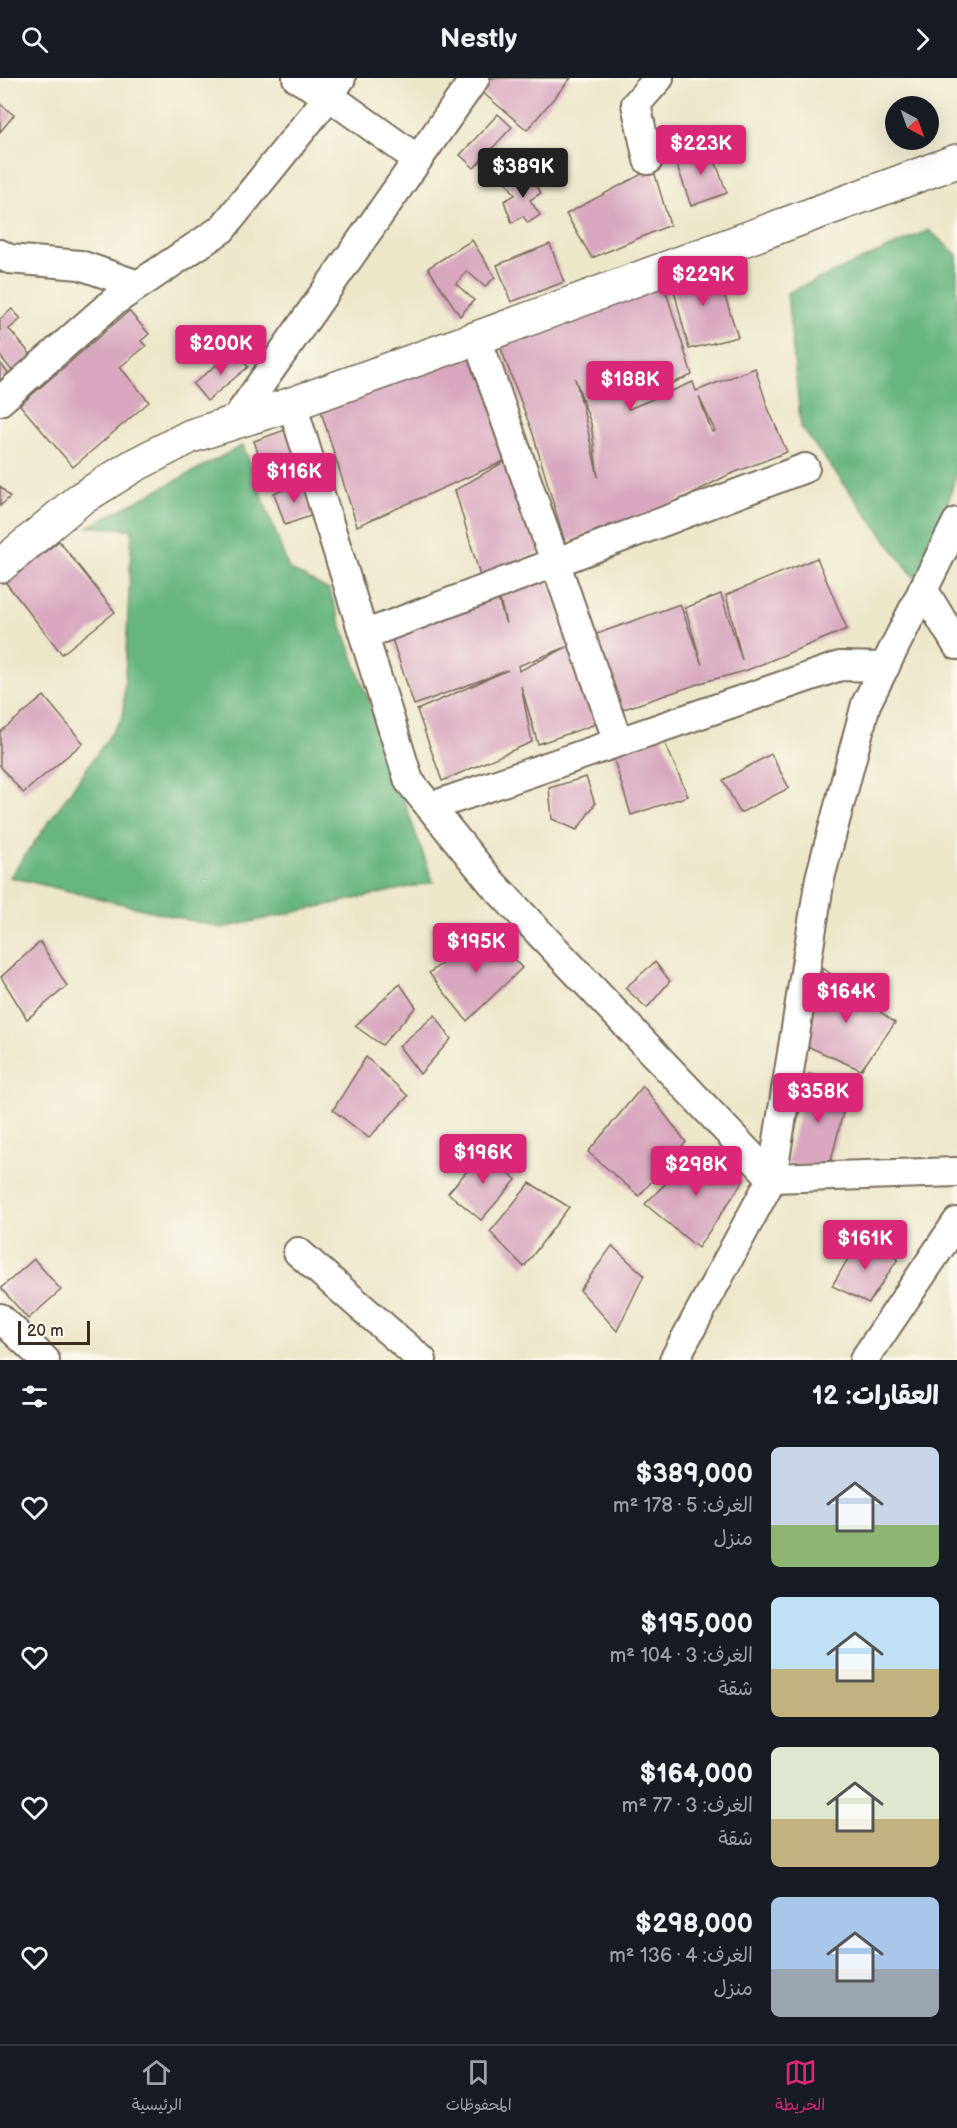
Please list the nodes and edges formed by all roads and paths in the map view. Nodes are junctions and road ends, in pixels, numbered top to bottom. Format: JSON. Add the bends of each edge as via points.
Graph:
{"nodes":[{"id":1,"x":297,"y":78,"type":"edge"},
{"id":2,"x":475,"y":78,"type":"edge"},
{"id":3,"x":659,"y":78,"type":"edge"},
{"id":4,"x":335,"y":87,"type":"edge"},
{"id":5,"x":417,"y":159,"type":"junction"},
{"id":6,"x":648,"y":160,"type":"dead end"},
{"id":7,"x":957,"y":161,"type":"edge"},
{"id":8,"x":0,"y":254,"type":"edge"},
{"id":9,"x":138,"y":285,"type":"junction"},
{"id":10,"x":477,"y":338,"type":"junction"},
{"id":11,"x":0,"y":401,"type":"edge"},
{"id":12,"x":292,"y":404,"type":"junction"},
{"id":13,"x":234,"y":423,"type":"junction"},
{"id":14,"x":805,"y":468,"type":"dead end"},
{"id":15,"x":957,"y":522,"type":"edge"},
{"id":16,"x":556,"y":562,"type":"junction"},
{"id":17,"x":0,"y":566,"type":"edge"},
{"id":18,"x":923,"y":590,"type":"junction"},
{"id":19,"x":364,"y":634,"type":"junction"},
{"id":20,"x":957,"y":645,"type":"edge"},
{"id":21,"x":885,"y":667,"type":"junction"},
{"id":22,"x":618,"y":742,"type":"junction"},
{"id":23,"x":430,"y":807,"type":"junction"},
{"id":24,"x":957,"y":1172,"type":"edge"},
{"id":25,"x":772,"y":1178,"type":"junction"},
{"id":26,"x":957,"y":1222,"type":"edge"},
{"id":27,"x":298,"y":1252,"type":"dead end"},
{"id":28,"x":0,"y":1318,"type":"edge"},
{"id":29,"x":45,"y":1360,"type":"edge"},
{"id":30,"x":422,"y":1360,"type":"edge"},
{"id":31,"x":674,"y":1360,"type":"edge"},
{"id":32,"x":864,"y":1360,"type":"edge"}],
"edges":[{"from":1,"to":4,"type":"street"},
{"from":2,"to":5,"type":"street"},
{"from":3,"to":6,"type":"street","via":[[636,104]]},
{"from":4,"to":5,"type":"street"},
{"from":4,"to":9,"type":"street","via":[[222,230]]},
{"from":5,"to":13,"type":"street"},
{"from":7,"to":10,"type":"street"},
{"from":8,"to":9,"type":"street","via":[[9,259],[80,265]]},
{"from":9,"to":11,"type":"street","via":[[113,302]]},
{"from":10,"to":12,"type":"street"},
{"from":10,"to":16,"type":"street"},
{"from":12,"to":13,"type":"street"},
{"from":12,"to":19,"type":"street"},
{"from":13,"to":17,"type":"street","via":[[191,436],[133,466],[79,500]]},
{"from":14,"to":16,"type":"street"},
{"from":15,"to":18,"type":"street"},
{"from":16,"to":19,"type":"street"},
{"from":16,"to":22,"type":"street"},
{"from":18,"to":20,"type":"street"},
{"from":18,"to":21,"type":"street"},
{"from":19,"to":23,"type":"street","via":[[409,781]]},
{"from":21,"to":22,"type":"street","via":[[840,666]]},
{"from":21,"to":25,"type":"street","via":[[866,704],[820,879]]},
{"from":22,"to":23,"type":"street"},
{"from":23,"to":25,"type":"street","via":[[492,883]]},
{"from":24,"to":25,"type":"street"},
{"from":25,"to":31,"type":"street"},
{"from":26,"to":32,"type":"street"},
{"from":27,"to":30,"type":"street"},
{"from":28,"to":29,"type":"street"}]}
